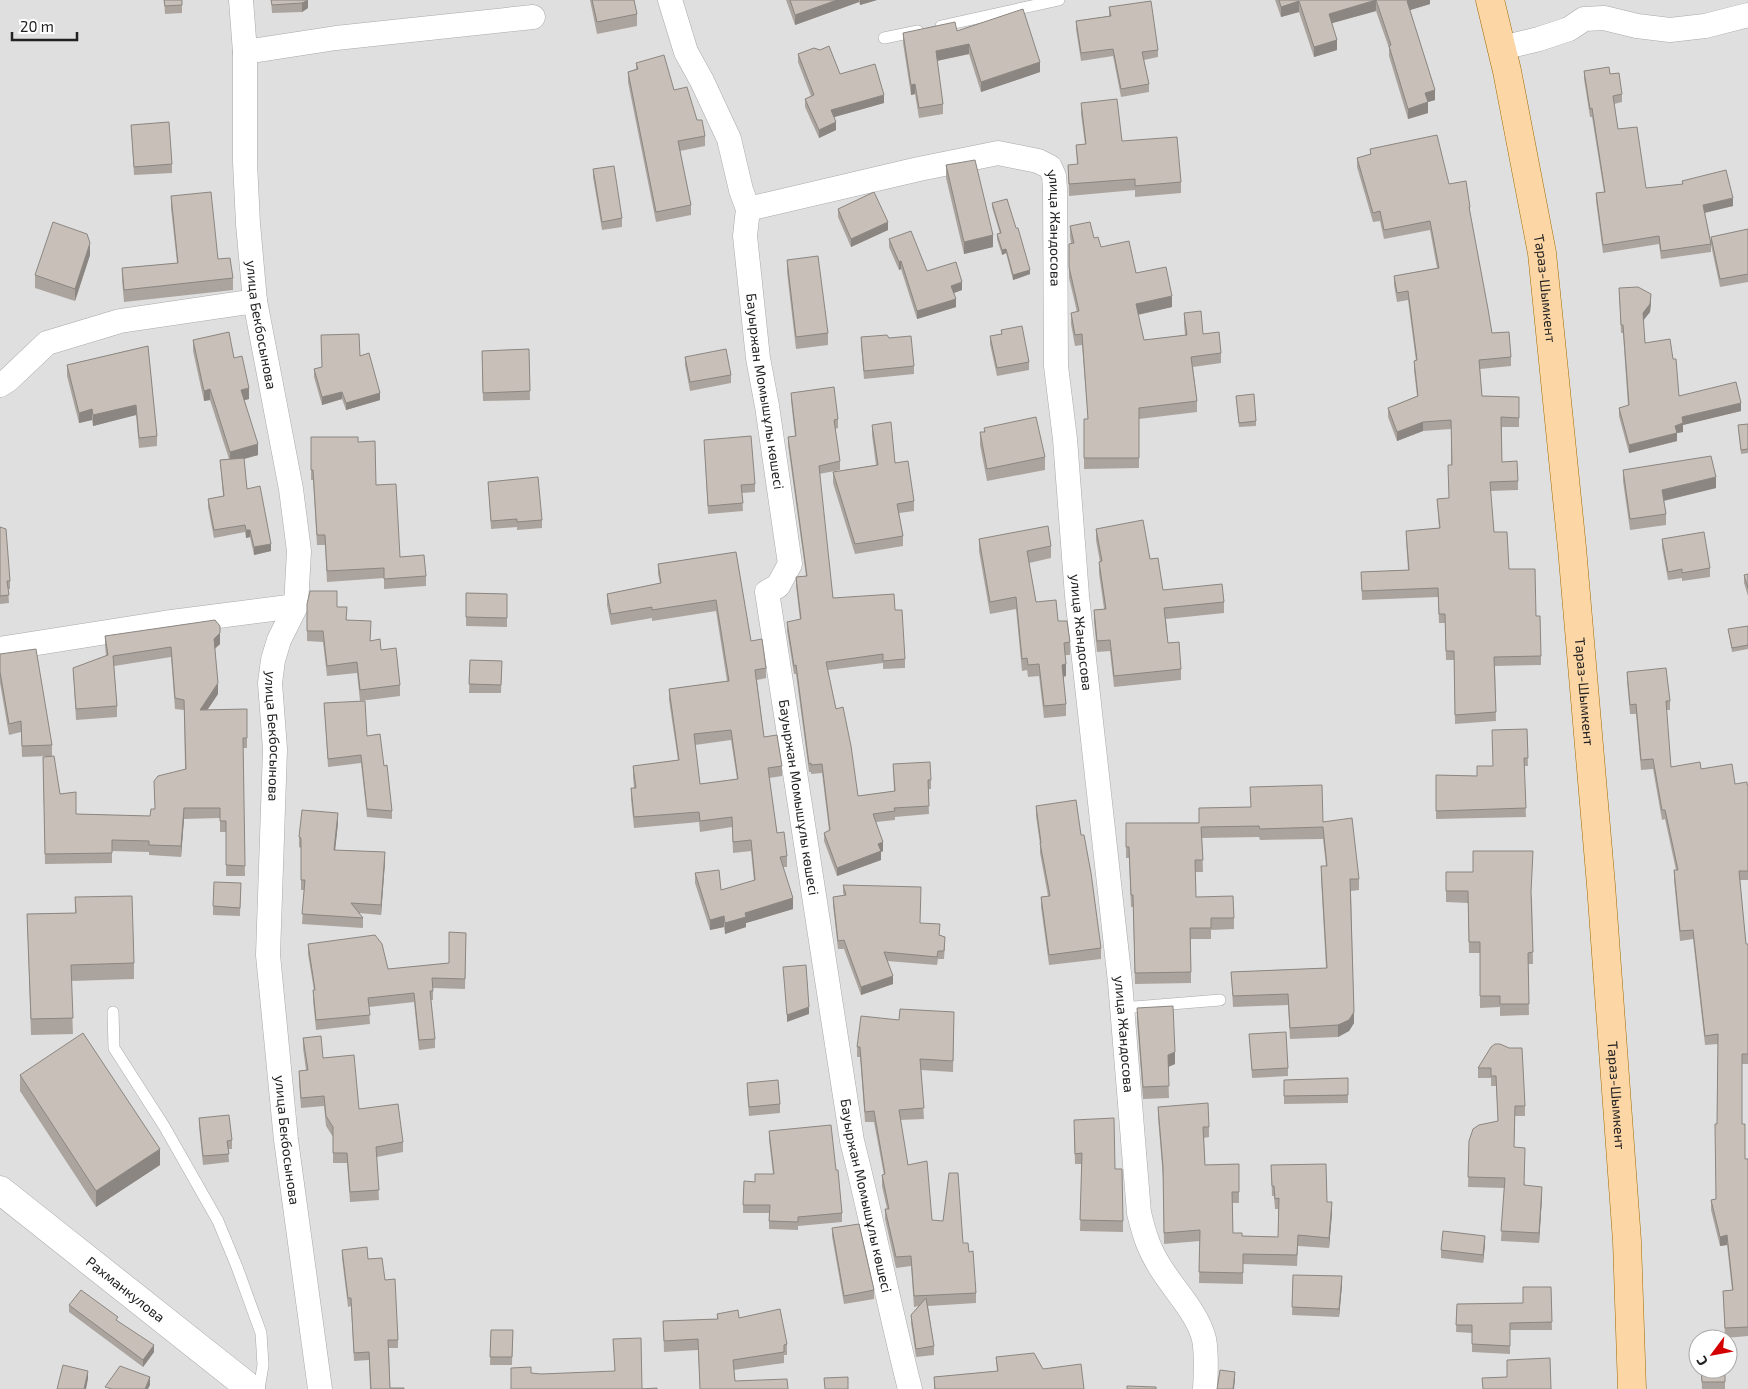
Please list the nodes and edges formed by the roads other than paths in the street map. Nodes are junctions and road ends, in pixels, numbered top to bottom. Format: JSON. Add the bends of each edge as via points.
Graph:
{"nodes":[{"id":1,"x":241,"y":0,"type":"edge"},
{"id":2,"x":670,"y":0,"type":"edge"},
{"id":3,"x":1059,"y":0,"type":"edge"},
{"id":4,"x":1490,"y":0,"type":"edge"},
{"id":5,"x":1748,"y":15,"type":"edge"},
{"id":6,"x":534,"y":17,"type":"dead end"},
{"id":7,"x":884,"y":38,"type":"dead end"},
{"id":8,"x":1502,"y":48,"type":"junction"},
{"id":9,"x":245,"y":52,"type":"junction"},
{"id":10,"x":748,"y":210,"type":"junction"},
{"id":11,"x":254,"y":301,"type":"junction"},
{"id":12,"x":0,"y":385,"type":"edge"},
{"id":13,"x":296,"y":606,"type":"junction"},
{"id":14,"x":0,"y":649,"type":"edge"},
{"id":15,"x":1220,"y":1000,"type":"dead end"},
{"id":16,"x":1122,"y":1008,"type":"junction"},
{"id":17,"x":113,"y":1012,"type":"dead end"},
{"id":18,"x":0,"y":1190,"type":"edge"},
{"id":19,"x":251,"y":1389,"type":"edge"},
{"id":20,"x":259,"y":1389,"type":"edge"},
{"id":21,"x":320,"y":1389,"type":"edge"},
{"id":22,"x":910,"y":1389,"type":"edge"},
{"id":23,"x":1205,"y":1389,"type":"edge"},
{"id":24,"x":1632,"y":1389,"type":"edge"}],
"edges":[{"from":1,"to":9,"type":"street","name":"улица Бекбосынова"},
{"from":2,"to":10,"type":"street","via":[[686,52],[729,140]]},
{"from":3,"to":7,"type":"lane"},
{"from":4,"to":8,"type":"main road","name":"Тараз-Шымкент"},
{"from":5,"to":8,"type":"street","via":[[1670,30],[1604,18],[1584,19],[1554,34]]},
{"from":6,"to":9,"type":"street","via":[[336,38]]},
{"from":8,"to":24,"type":"main road","name":"Тараз-Шымкент","via":[[1542,253],[1572,548],[1627,1241]]},
{"from":9,"to":11,"type":"street","name":"улица Бекбосынова","via":[[246,180]]},
{"from":10,"to":16,"type":"street","name":"улица Жандосова","via":[[998,153],[1038,161],[1050,168],[1054,176],[1056,366],[1077,596]]},
{"from":10,"to":22,"type":"street","name":"Бауыржан Момышұлы көшесі","via":[[745,236],[758,358],[790,564],[778,586],[767,592],[852,1141]]},
{"from":11,"to":12,"type":"street","via":[[120,322],[47,343]]},
{"from":11,"to":13,"type":"street","name":"улица Бекбосынова","via":[[291,489],[298,551]]},
{"from":13,"to":14,"type":"street"},
{"from":13,"to":21,"type":"street","name":"улица Бекбосынова","via":[[279,640],[270,683],[275,749],[268,954],[286,1140]]},
{"from":15,"to":16,"type":"lane"},
{"from":16,"to":23,"type":"street","name":"улица Жандосова","via":[[1139,1214],[1146,1242],[1195,1318],[1204,1338]]},
{"from":17,"to":20,"type":"lane","via":[[114,1048],[164,1126],[218,1221],[237,1267],[261,1333],[263,1365]]},
{"from":18,"to":19,"type":"street","name":"Рахманкулова"}]}
